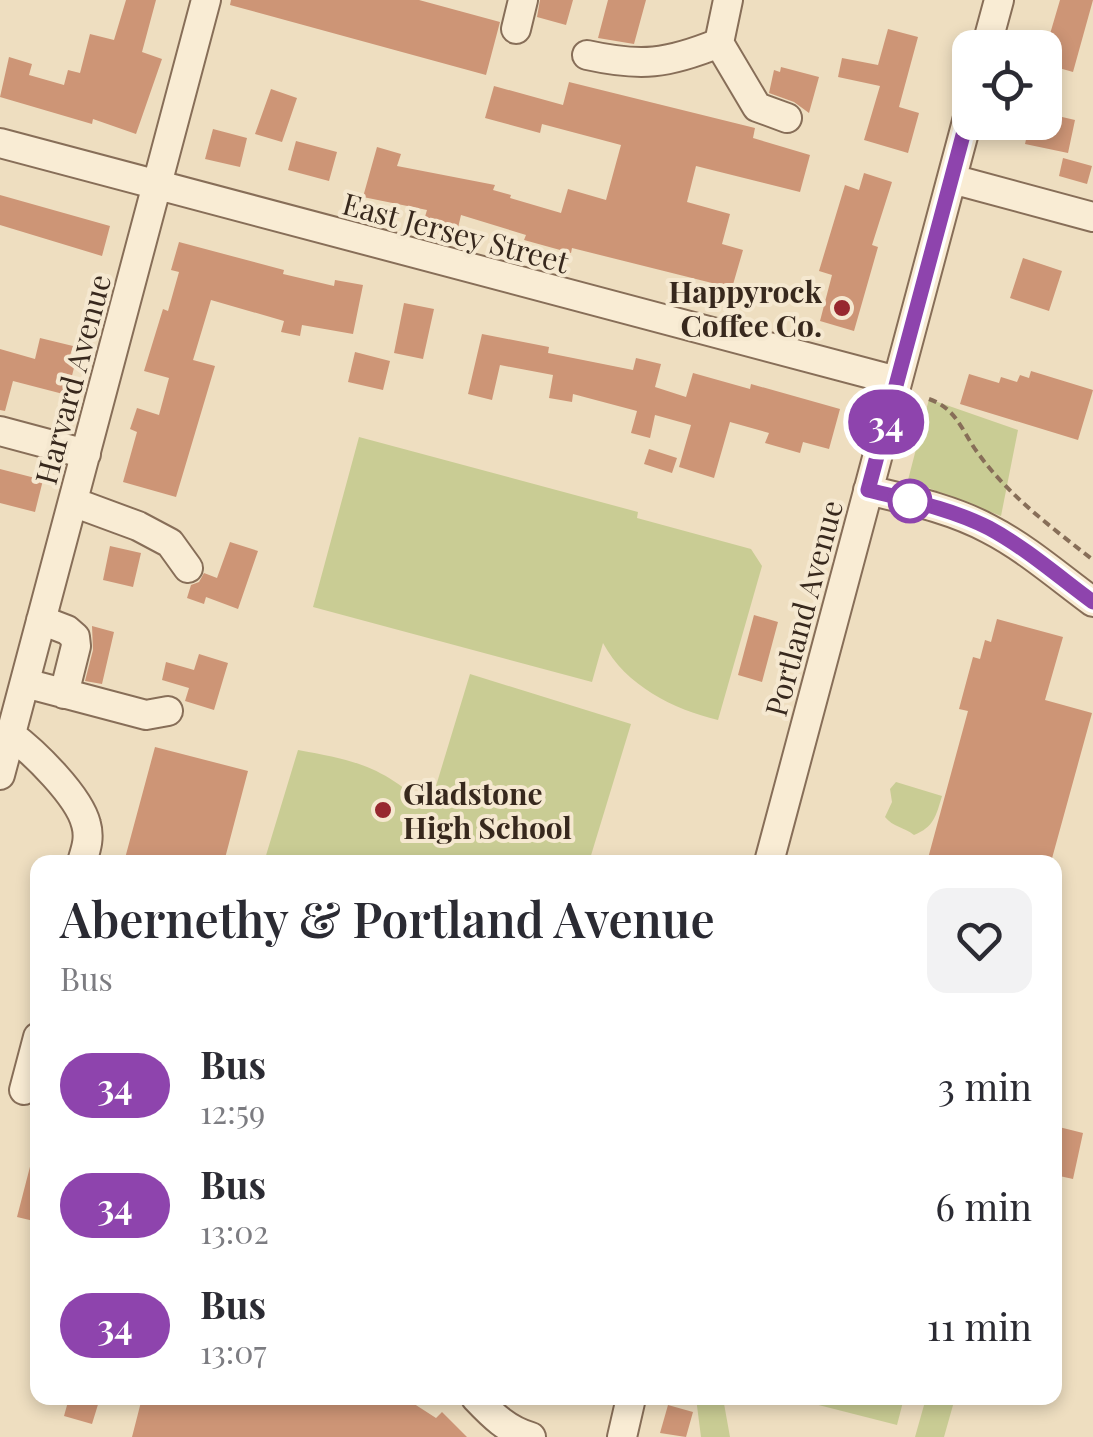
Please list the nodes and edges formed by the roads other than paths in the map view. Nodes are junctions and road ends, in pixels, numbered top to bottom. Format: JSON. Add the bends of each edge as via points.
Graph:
{"nodes":[{"id":1,"x":206,"y":0,"type":"edge"},
{"id":2,"x":524,"y":0,"type":"edge"},
{"id":3,"x":728,"y":0,"type":"edge"},
{"id":4,"x":999,"y":0,"type":"edge"},
{"id":5,"x":516,"y":30,"type":"dead end"},
{"id":6,"x":991,"y":30,"type":"edge"},
{"id":7,"x":718,"y":44,"type":"junction"},
{"id":8,"x":588,"y":55,"type":"dead end"},
{"id":9,"x":788,"y":118,"type":"dead end"},
{"id":10,"x":962,"y":140,"type":"edge"},
{"id":11,"x":0,"y":143,"type":"edge"},
{"id":12,"x":952,"y":179,"type":"junction"},
{"id":13,"x":155,"y":186,"type":"junction"},
{"id":14,"x":1093,"y":217,"type":"edge"},
{"id":15,"x":896,"y":380,"type":"junction"},
{"id":16,"x":0,"y":431,"type":"edge"},
{"id":17,"x":86,"y":454,"type":"junction"},
{"id":18,"x":868,"y":490,"type":"junction"},
{"id":19,"x":73,"y":502,"type":"junction"},
{"id":20,"x":188,"y":568,"type":"dead end"},
{"id":21,"x":1093,"y":602,"type":"edge"},
{"id":22,"x":42,"y":620,"type":"junction"},
{"id":23,"x":24,"y":683,"type":"junction"},
{"id":24,"x":64,"y":694,"type":"junction"},
{"id":25,"x":168,"y":711,"type":"dead end"},
{"id":26,"x":11,"y":735,"type":"junction"},
{"id":27,"x":0,"y":774,"type":"edge"},
{"id":28,"x":84,"y":855,"type":"edge"},
{"id":29,"x":771,"y":855,"type":"edge"},
{"id":30,"x":30,"y":1067,"type":"edge"},
{"id":31,"x":24,"y":1090,"type":"dead end"},
{"id":32,"x":484,"y":1405,"type":"edge"},
{"id":33,"x":629,"y":1405,"type":"edge"},
{"id":34,"x":532,"y":1437,"type":"edge"},
{"id":35,"x":622,"y":1437,"type":"edge"}],
"edges":[{"from":1,"to":13,"type":"street","name":"Harvard Avenue"},
{"from":2,"to":5,"type":"street"},
{"from":3,"to":7,"type":"street"},
{"from":4,"to":6,"type":"street"},
{"from":7,"to":8,"type":"street","via":[[648,65]]},
{"from":7,"to":9,"type":"street","via":[[757,108]]},
{"from":10,"to":12,"type":"street","name":"Portland Avenue"},
{"from":11,"to":13,"type":"street","name":"East Jersey Street"},
{"from":12,"to":14,"type":"street"},
{"from":12,"to":15,"type":"street","name":"Portland Avenue"},
{"from":13,"to":15,"type":"street","name":"East Jersey Street"},
{"from":13,"to":17,"type":"street","name":"Harvard Avenue"},
{"from":15,"to":18,"type":"street","name":"Portland Avenue"},
{"from":16,"to":17,"type":"street"},
{"from":17,"to":19,"type":"street","name":"Harvard Avenue"},
{"from":18,"to":21,"type":"street","via":[[984,526]]},
{"from":18,"to":29,"type":"street","name":"Portland Avenue"},
{"from":19,"to":20,"type":"street","via":[[170,542]]},
{"from":19,"to":22,"type":"street","name":"Harvard Avenue"},
{"from":22,"to":23,"type":"street","name":"Harvard Avenue"},
{"from":22,"to":24,"type":"street","via":[[75,638]]},
{"from":23,"to":24,"type":"street"},
{"from":23,"to":26,"type":"street","name":"Harvard Avenue"},
{"from":24,"to":25,"type":"street","via":[[146,715]]},
{"from":26,"to":27,"type":"street","name":"Harvard Avenue"},
{"from":26,"to":28,"type":"street","via":[[39,755],[85,819]]},
{"from":30,"to":31,"type":"street"},
{"from":32,"to":34,"type":"street","via":[[515,1432]]},
{"from":33,"to":35,"type":"street"}]}
